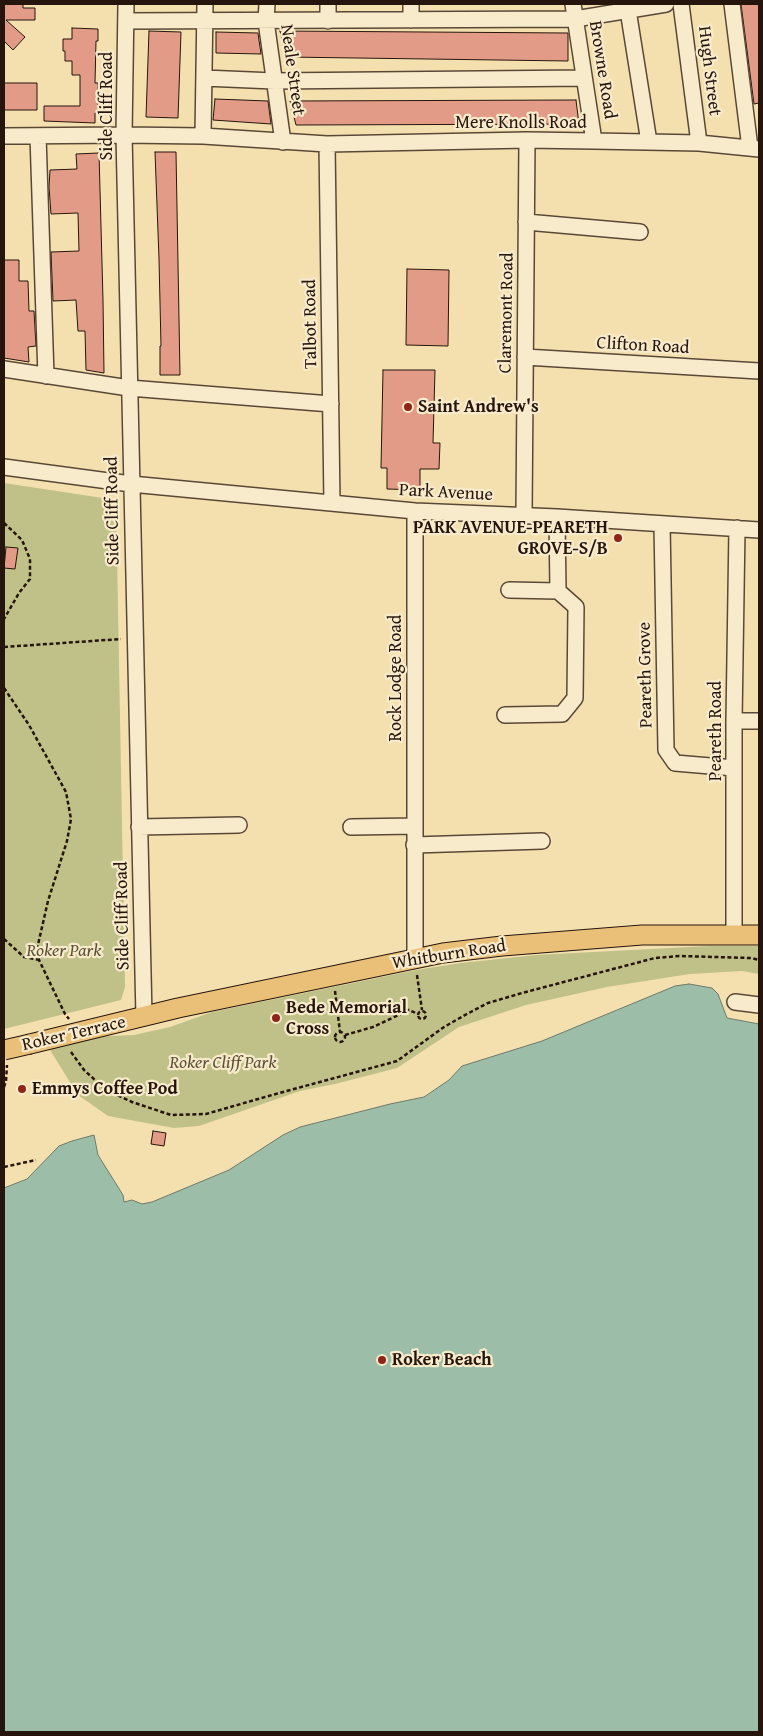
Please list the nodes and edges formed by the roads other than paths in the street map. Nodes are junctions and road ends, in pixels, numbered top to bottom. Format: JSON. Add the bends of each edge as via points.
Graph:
{"nodes":[{"id":1,"x":126,"y":4,"type":"edge"},
{"id":2,"x":206,"y":4,"type":"edge"},
{"id":3,"x":267,"y":4,"type":"edge"},
{"id":4,"x":328,"y":4,"type":"edge"},
{"id":5,"x":411,"y":4,"type":"edge"},
{"id":6,"x":573,"y":4,"type":"edge"},
{"id":7,"x":666,"y":4,"type":"edge"},
{"id":8,"x":681,"y":4,"type":"edge"},
{"id":9,"x":732,"y":4,"type":"edge"},
{"id":10,"x":628,"y":10,"type":"junction"},
{"id":11,"x":575,"y":19,"type":"junction"},
{"id":12,"x":411,"y":20,"type":"junction"},
{"id":13,"x":126,"y":21,"type":"junction"},
{"id":14,"x":205,"y":21,"type":"junction"},
{"id":15,"x":266,"y":21,"type":"junction"},
{"id":16,"x":328,"y":21,"type":"junction"},
{"id":17,"x":204,"y":78,"type":"junction"},
{"id":18,"x":584,"y":78,"type":"junction"},
{"id":19,"x":274,"y":81,"type":"junction"},
{"id":20,"x":124,"y":135,"type":"junction"},
{"id":21,"x":4,"y":136,"type":"edge"},
{"id":22,"x":38,"y":136,"type":"junction"},
{"id":23,"x":203,"y":136,"type":"junction"},
{"id":24,"x":527,"y":140,"type":"junction"},
{"id":25,"x":594,"y":141,"type":"junction"},
{"id":26,"x":283,"y":142,"type":"junction"},
{"id":27,"x":649,"y":142,"type":"junction"},
{"id":28,"x":699,"y":143,"type":"junction"},
{"id":29,"x":327,"y":144,"type":"junction"},
{"id":30,"x":755,"y":148,"type":"edge"},
{"id":31,"x":526,"y":222,"type":"junction"},
{"id":32,"x":640,"y":232,"type":"dead end"},
{"id":33,"x":525,"y":357,"type":"junction"},
{"id":34,"x":4,"y":369,"type":"edge"},
{"id":35,"x":759,"y":371,"type":"edge"},
{"id":36,"x":46,"y":376,"type":"junction"},
{"id":37,"x":129,"y":388,"type":"junction"},
{"id":38,"x":331,"y":404,"type":"junction"},
{"id":39,"x":4,"y":467,"type":"edge"},
{"id":40,"x":131,"y":484,"type":"junction"},
{"id":41,"x":332,"y":503,"type":"junction"},
{"id":42,"x":415,"y":511,"type":"junction"},
{"id":43,"x":524,"y":516,"type":"junction"},
{"id":44,"x":557,"y":517,"type":"junction"},
{"id":45,"x":662,"y":524,"type":"junction"},
{"id":46,"x":737,"y":528,"type":"junction"},
{"id":47,"x":759,"y":530,"type":"edge"},
{"id":48,"x":509,"y":590,"type":"dead end"},
{"id":49,"x":558,"y":591,"type":"junction"},
{"id":50,"x":505,"y":714,"type":"dead end"},
{"id":51,"x":734,"y":721,"type":"junction"},
{"id":52,"x":759,"y":721,"type":"edge"},
{"id":53,"x":734,"y":768,"type":"junction"},
{"id":54,"x":239,"y":825,"type":"dead end"},
{"id":55,"x":415,"y":826,"type":"junction"},
{"id":56,"x":139,"y":827,"type":"junction"},
{"id":57,"x":351,"y":827,"type":"dead end"},
{"id":58,"x":542,"y":841,"type":"dead end"},
{"id":59,"x":414,"y":845,"type":"junction"},
{"id":60,"x":759,"y":934,"type":"edge"},
{"id":61,"x":734,"y":935,"type":"junction"},
{"id":62,"x":416,"y":964,"type":"junction"},
{"id":63,"x":735,"y":1002,"type":"dead end"},
{"id":64,"x":759,"y":1005,"type":"edge"},
{"id":65,"x":144,"y":1017,"type":"junction"},
{"id":66,"x":4,"y":1050,"type":"edge"}],
"edges":[{"from":1,"to":13,"type":"street","name":"Side Cliff Road"},
{"from":2,"to":14,"type":"street"},
{"from":3,"to":15,"type":"street","name":"Neale Street"},
{"from":4,"to":16,"type":"street"},
{"from":5,"to":12,"type":"street"},
{"from":6,"to":11,"type":"street","name":"Browne Road"},
{"from":7,"to":10,"type":"street"},
{"from":8,"to":28,"type":"street","name":"Hugh Street"},
{"from":9,"to":30,"type":"street"},
{"from":10,"to":11,"type":"street"},
{"from":10,"to":27,"type":"street"},
{"from":11,"to":12,"type":"street"},
{"from":11,"to":18,"type":"street","name":"Browne Road"},
{"from":12,"to":16,"type":"street"},
{"from":13,"to":14,"type":"street"},
{"from":13,"to":20,"type":"street","name":"Side Cliff Road"},
{"from":14,"to":15,"type":"street"},
{"from":14,"to":17,"type":"street"},
{"from":15,"to":16,"type":"street"},
{"from":15,"to":19,"type":"street","name":"Neale Street"},
{"from":17,"to":19,"type":"street"},
{"from":17,"to":23,"type":"street"},
{"from":18,"to":19,"type":"street"},
{"from":18,"to":25,"type":"street","name":"Browne Road"},
{"from":19,"to":26,"type":"street","name":"Neale Street"},
{"from":20,"to":22,"type":"street"},
{"from":20,"to":23,"type":"street"},
{"from":20,"to":37,"type":"street","name":"Side Cliff Road"},
{"from":21,"to":22,"type":"street"},
{"from":22,"to":36,"type":"street"},
{"from":23,"to":26,"type":"street","name":"Mere Knolls Road"},
{"from":24,"to":25,"type":"street","name":"Mere Knolls Road"},
{"from":24,"to":29,"type":"street","name":"Mere Knolls Road"},
{"from":24,"to":31,"type":"street","name":"Claremont Road"},
{"from":25,"to":27,"type":"street","name":"Mere Knolls Road"},
{"from":26,"to":29,"type":"street","name":"Mere Knolls Road"},
{"from":27,"to":28,"type":"street","name":"Mere Knolls Road"},
{"from":28,"to":30,"type":"street","name":"Mere Knolls Road"},
{"from":29,"to":38,"type":"street","name":"Talbot Road"},
{"from":31,"to":32,"type":"street"},
{"from":31,"to":33,"type":"street","name":"Claremont Road"},
{"from":33,"to":35,"type":"street","name":"Clifton Road"},
{"from":33,"to":43,"type":"street","name":"Claremont Road"},
{"from":34,"to":36,"type":"street"},
{"from":36,"to":37,"type":"street"},
{"from":37,"to":38,"type":"street"},
{"from":37,"to":40,"type":"street","name":"Side Cliff Road"},
{"from":38,"to":41,"type":"street","name":"Talbot Road"},
{"from":39,"to":40,"type":"street","name":"Park Avenue"},
{"from":40,"to":41,"type":"street","name":"Park Avenue"},
{"from":40,"to":56,"type":"street","name":"Side Cliff Road"},
{"from":41,"to":42,"type":"street","name":"Park Avenue"},
{"from":42,"to":43,"type":"street","name":"Park Avenue"},
{"from":42,"to":55,"type":"street","name":"Rock Lodge Road"},
{"from":43,"to":44,"type":"street","name":"Park Avenue"},
{"from":44,"to":45,"type":"street","name":"Park Avenue"},
{"from":44,"to":49,"type":"street"},
{"from":45,"to":46,"type":"street","name":"Park Avenue"},
{"from":45,"to":53,"type":"street","name":"Peareth Grove","via":[[666,750],[675,764]]},
{"from":46,"to":47,"type":"street","name":"Park Avenue"},
{"from":46,"to":51,"type":"street","name":"Peareth Road"},
{"from":48,"to":49,"type":"street"},
{"from":49,"to":50,"type":"street","via":[[576,607],[575,698],[562,714]]},
{"from":51,"to":52,"type":"street"},
{"from":51,"to":53,"type":"street","name":"Peareth Road"},
{"from":53,"to":61,"type":"street","name":"Peareth Road"},
{"from":54,"to":56,"type":"street"},
{"from":55,"to":57,"type":"street"},
{"from":55,"to":59,"type":"street","name":"Rock Lodge Road"},
{"from":56,"to":65,"type":"street","name":"Side Cliff Road"},
{"from":58,"to":59,"type":"street"},
{"from":59,"to":62,"type":"street","name":"Rock Lodge Road"},
{"from":60,"to":61,"type":"main road","name":"Whitburn Road"},
{"from":61,"to":62,"type":"main road","name":"Whitburn Road","via":[[633,936],[502,946],[442,953]]},
{"from":62,"to":65,"type":"main road","name":"Whitburn Road"},
{"from":63,"to":64,"type":"street"},
{"from":65,"to":66,"type":"main road","name":"Roker Terrace","bridge":true,"via":[[77,1039]]}]}
